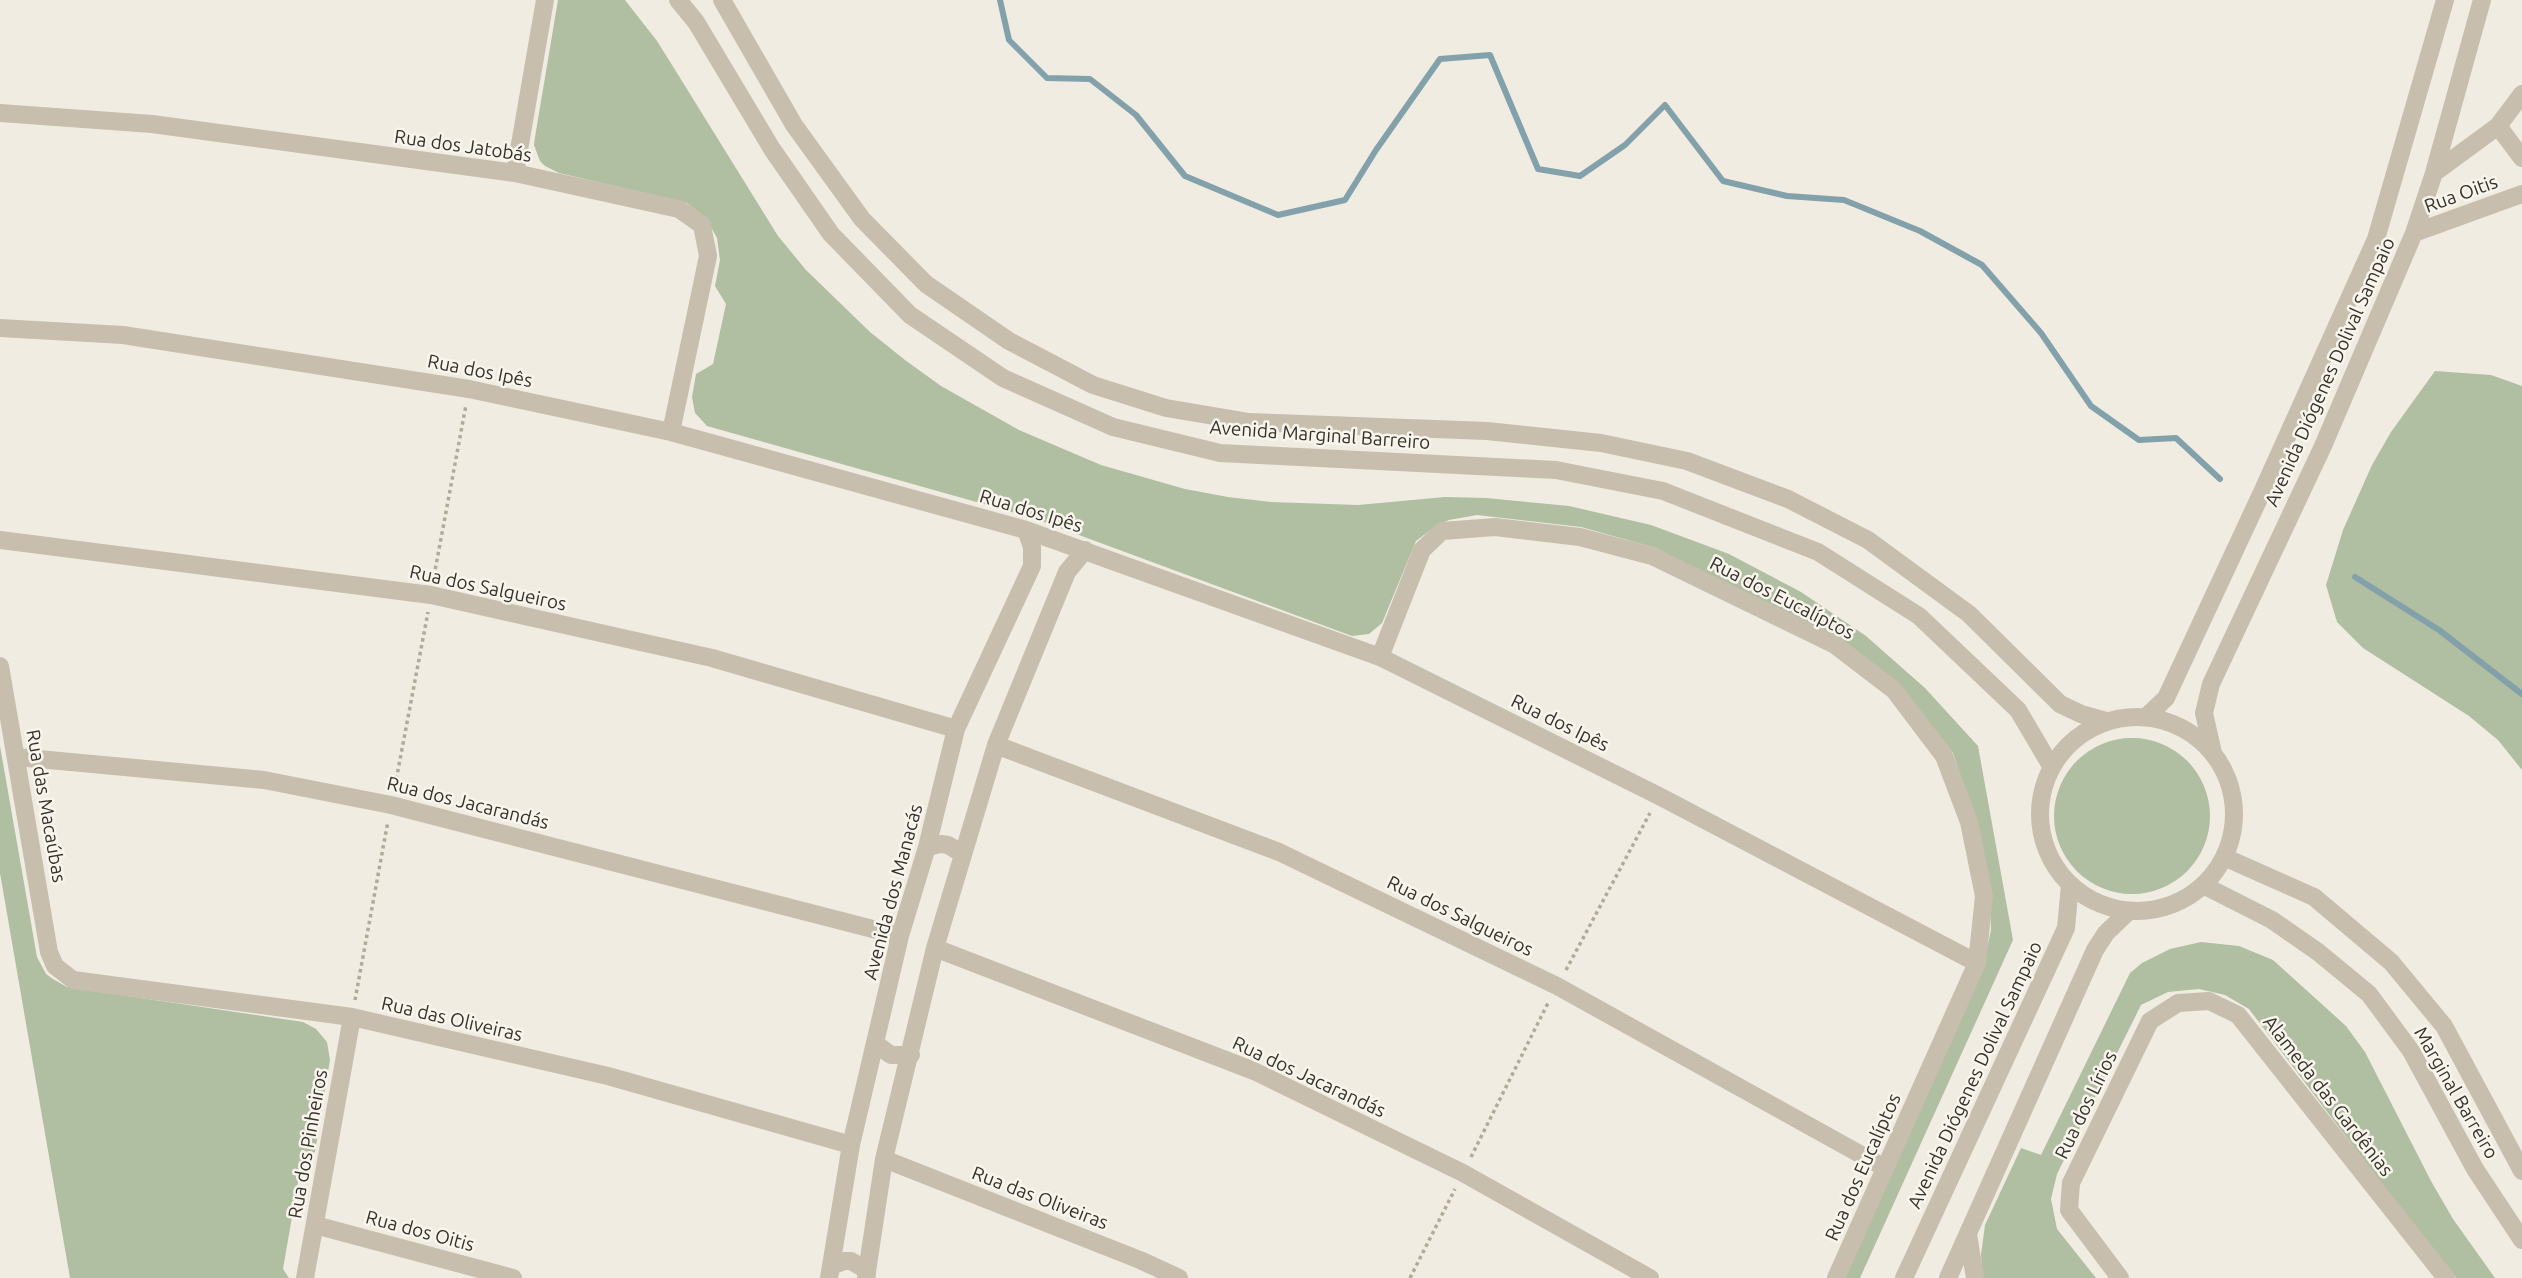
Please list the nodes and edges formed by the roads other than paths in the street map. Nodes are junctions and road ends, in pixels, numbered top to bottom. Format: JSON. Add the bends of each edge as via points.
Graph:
{"nodes":[{"id":1,"x":545,"y":0,"type":"edge"},
{"id":2,"x":678,"y":0,"type":"edge"},
{"id":3,"x":722,"y":0,"type":"edge"},
{"id":4,"x":2445,"y":0,"type":"edge"},
{"id":5,"x":2482,"y":0,"type":"edge"},
{"id":6,"x":2522,"y":94,"type":"edge"},
{"id":7,"x":0,"y":113,"type":"edge"},
{"id":8,"x":2498,"y":126,"type":"junction"},
{"id":9,"x":2522,"y":158,"type":"edge"},
{"id":10,"x":515,"y":173,"type":"junction"},
{"id":11,"x":2434,"y":173,"type":"junction"},
{"id":12,"x":2522,"y":194,"type":"edge"},
{"id":13,"x":2414,"y":233,"type":"junction"},
{"id":14,"x":0,"y":328,"type":"edge"},
{"id":15,"x":671,"y":432,"type":"junction"},
{"id":16,"x":1026,"y":530,"type":"junction"},
{"id":17,"x":0,"y":540,"type":"edge"},
{"id":18,"x":1085,"y":550,"type":"junction"},
{"id":19,"x":1380,"y":657,"type":"junction"},
{"id":20,"x":0,"y":666,"type":"edge"},
{"id":21,"x":2146,"y":717,"type":"junction"},
{"id":22,"x":2106,"y":721,"type":"junction"},
{"id":23,"x":956,"y":730,"type":"junction"},
{"id":24,"x":996,"y":744,"type":"junction"},
{"id":25,"x":2213,"y":752,"type":"junction"},
{"id":26,"x":17,"y":757,"type":"junction"},
{"id":27,"x":2051,"y":766,"type":"junction"},
{"id":28,"x":928,"y":847,"type":"junction"},
{"id":29,"x":964,"y":854,"type":"junction"},
{"id":30,"x":2224,"y":857,"type":"junction"},
{"id":31,"x":2070,"y":886,"type":"junction"},
{"id":32,"x":2203,"y":886,"type":"junction"},
{"id":33,"x":2129,"y":911,"type":"junction"},
{"id":34,"x":900,"y":936,"type":"junction"},
{"id":35,"x":935,"y":948,"type":"junction"},
{"id":36,"x":49,"y":952,"type":"joint"},
{"id":37,"x":1977,"y":963,"type":"junction"},
{"id":38,"x":352,"y":1017,"type":"junction"},
{"id":39,"x":2150,"y":1021,"type":"joint"},
{"id":40,"x":876,"y":1044,"type":"junction"},
{"id":41,"x":911,"y":1055,"type":"junction"},
{"id":42,"x":851,"y":1144,"type":"junction"},
{"id":43,"x":884,"y":1159,"type":"junction"},
{"id":44,"x":1885,"y":1168,"type":"junction"},
{"id":45,"x":2522,"y":1171,"type":"edge"},
{"id":46,"x":315,"y":1225,"type":"junction"},
{"id":47,"x":1968,"y":1234,"type":"junction"},
{"id":48,"x":2522,"y":1240,"type":"edge"},
{"id":49,"x":830,"y":1272,"type":"edge"},
{"id":50,"x":867,"y":1276,"type":"edge"},
{"id":51,"x":305,"y":1278,"type":"edge"},
{"id":52,"x":513,"y":1278,"type":"edge"},
{"id":53,"x":1179,"y":1278,"type":"edge"},
{"id":54,"x":1650,"y":1278,"type":"edge"},
{"id":55,"x":1836,"y":1278,"type":"edge"},
{"id":56,"x":1904,"y":1278,"type":"edge"},
{"id":57,"x":1948,"y":1278,"type":"edge"},
{"id":58,"x":1975,"y":1278,"type":"edge"},
{"id":59,"x":2120,"y":1278,"type":"edge"},
{"id":60,"x":2446,"y":1278,"type":"edge"}],
"edges":[{"from":1,"to":10,"type":"street"},
{"from":2,"to":27,"type":"street","name":"Avenida Marginal Barreiro","via":[[831,234],[910,315],[1003,378],[1113,427],[1220,453],[1556,470],[1663,491],[1818,552],[1919,616],[2018,710]]},
{"from":3,"to":22,"type":"street","name":"Avenida Marginal Barreiro","via":[[794,125],[862,219],[926,284],[1021,348],[1093,385],[1166,408],[1237,420],[1487,431],[1601,443],[1687,461],[1787,499],[1868,540],[1969,614],[2060,704]]},
{"from":4,"to":21,"type":"street","name":"Avenida Diógenes Dolival Sampaio","via":[[2376,239],[2166,698]]},
{"from":5,"to":11,"type":"street","name":"Avenida Diógenes Dolival Sampaio"},
{"from":6,"to":8,"type":"street"},
{"from":7,"to":10,"type":"street","name":"Rua dos Jatobás","via":[[152,124]]},
{"from":8,"to":9,"type":"street"},
{"from":8,"to":11,"type":"street"},
{"from":10,"to":15,"type":"street","name":"Rua dos Jatobás","via":[[679,209],[702,225],[708,256]]},
{"from":11,"to":13,"type":"street","name":"Avenida Diógenes Dolival Sampaio"},
{"from":12,"to":13,"type":"street","name":"Rua Oitis"},
{"from":13,"to":25,"type":"street","name":"Avenida Diógenes Dolival Sampaio","via":[[2323,446],[2211,684],[2204,713]]},
{"from":14,"to":15,"type":"street","name":"Rua dos Ipês","via":[[123,335],[469,389]]},
{"from":15,"to":16,"type":"street","name":"Rua dos Ipês"},
{"from":16,"to":18,"type":"street","name":"Rua dos Ipês"},
{"from":16,"to":23,"type":"street","name":"Avenida dos Manacás","via":[[1032,566]]},
{"from":17,"to":23,"type":"street","name":"Rua dos Salgueiros","via":[[431,595],[712,658]]},
{"from":18,"to":19,"type":"street","name":"Rua dos Ipês"},
{"from":18,"to":24,"type":"street","via":[[1067,572]]},
{"from":19,"to":37,"type":"street","name":"Rua dos Ipês","via":[[1659,796]]},
{"from":19,"to":37,"type":"street","name":"Rua dos Eucalíptos","via":[[1422,550],[1442,531],[1495,527],[1580,537],[1652,556],[1835,645],[1894,690],[1944,756],[1969,822],[1984,896]]},
{"from":20,"to":26,"type":"street","name":"Rua das Macaúbas"},
{"from":21,"to":22,"type":"street"},
{"from":21,"to":25,"type":"street","via":[[2194,735]]},
{"from":22,"to":27,"type":"street","via":[[2079,734]]},
{"from":23,"to":28,"type":"street","name":"Avenida dos Manacás"},
{"from":24,"to":29,"type":"street"},
{"from":24,"to":44,"type":"street","name":"Rua dos Salgueiros","via":[[1279,852],[1557,986]]},
{"from":25,"to":30,"type":"street","via":[[2227,776],[2234,803],[2233,831]]},
{"from":26,"to":34,"type":"street","name":"Rua dos Jacarandás","via":[[264,780],[391,805]]},
{"from":26,"to":36,"type":"street","name":"Rua das Macaúbas"},
{"from":27,"to":31,"type":"street","via":[[2039,808],[2041,837],[2052,863]]},
{"from":28,"to":29,"type":"street","via":[[948,845]]},
{"from":28,"to":34,"type":"street","name":"Avenida dos Manacás"},
{"from":29,"to":35,"type":"street"},
{"from":30,"to":32,"type":"street"},
{"from":30,"to":45,"type":"street","name":"Marginal Barreiro","via":[[2314,897],[2392,962],[2444,1026]]},
{"from":31,"to":33,"type":"street","via":[[2097,903]]},
{"from":31,"to":56,"type":"street","name":"Avenida Diógenes Dolival Sampaio","via":[[2066,928]]},
{"from":32,"to":33,"type":"street","via":[[2168,905]]},
{"from":32,"to":48,"type":"street","name":"Marginal Barreiro","via":[[2272,920],[2369,994],[2411,1051],[2475,1169]]},
{"from":33,"to":47,"type":"street","via":[[2095,950]]},
{"from":34,"to":40,"type":"street","name":"Avenida dos Manacás"},
{"from":35,"to":41,"type":"street"},
{"from":35,"to":54,"type":"street","name":"Rua dos Jacarandás","via":[[1254,1071],[1462,1172]]},
{"from":36,"to":38,"type":"street","name":"Rua das Oliveiras","via":[[55,966],[73,980]]},
{"from":37,"to":44,"type":"street","name":"Rua dos Eucalíptos"},
{"from":38,"to":42,"type":"street","name":"Rua das Oliveiras","via":[[608,1076]]},
{"from":38,"to":46,"type":"street","name":"Rua dos Pinheiros"},
{"from":39,"to":59,"type":"street","name":"Rua dos Lírios","via":[[2071,1183],[2069,1210]]},
{"from":39,"to":60,"type":"street","name":"Alameda das Gardênias","via":[[2178,1003],[2189,1002],[2209,1001],[2238,1015]]},
{"from":40,"to":41,"type":"street","via":[[891,1055]]},
{"from":40,"to":42,"type":"street","name":"Avenida dos Manacás"},
{"from":41,"to":43,"type":"street"},
{"from":42,"to":49,"type":"street","name":"Avenida dos Manacás"},
{"from":43,"to":50,"type":"street"},
{"from":43,"to":53,"type":"street","name":"Rua das Oliveiras"},
{"from":44,"to":55,"type":"street","name":"Rua dos Eucalíptos"},
{"from":46,"to":51,"type":"street","name":"Rua dos Pinheiros"},
{"from":46,"to":52,"type":"street","name":"Rua dos Oitis"},
{"from":47,"to":57,"type":"street"},
{"from":47,"to":58,"type":"street"},
{"from":49,"to":50,"type":"street","via":[[851,1261]]}]}
